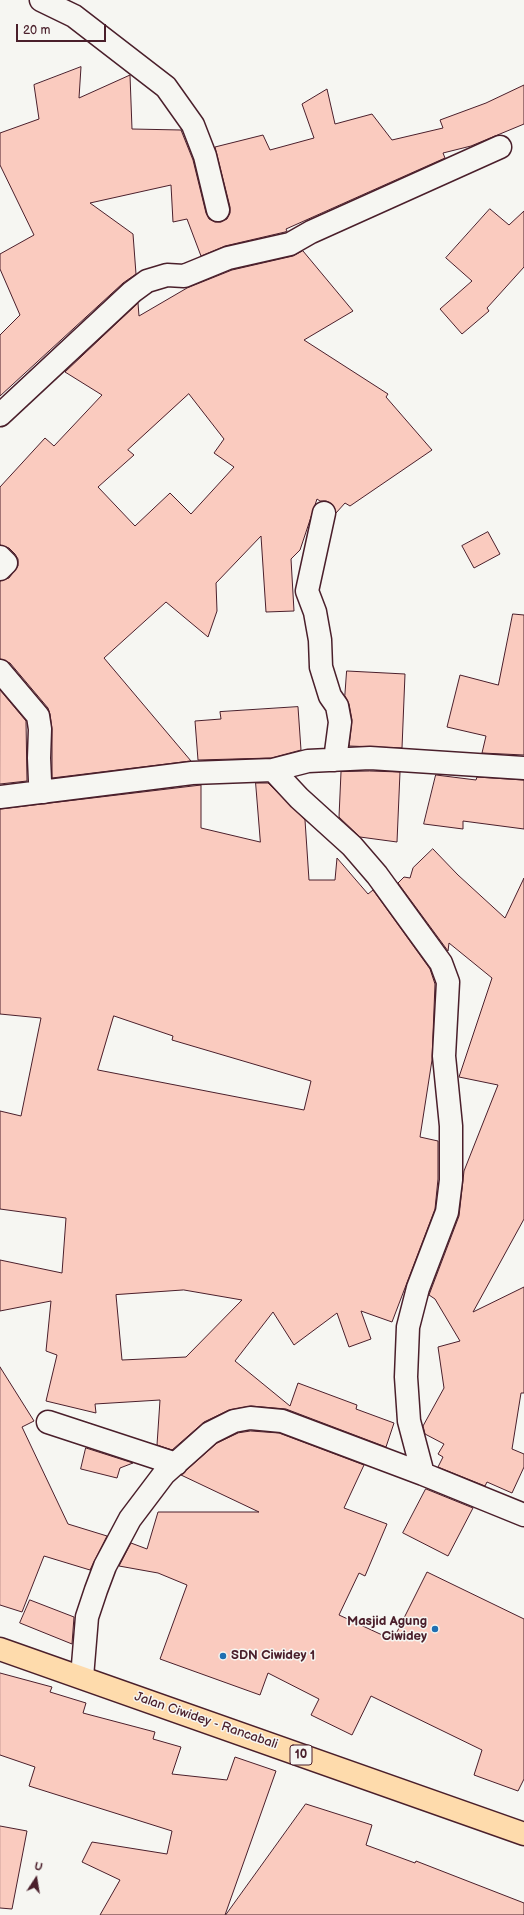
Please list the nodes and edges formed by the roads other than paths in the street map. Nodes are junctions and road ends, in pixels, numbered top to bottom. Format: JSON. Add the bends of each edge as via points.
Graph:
{"nodes":[{"id":1,"x":41,"y":0,"type":"edge"},
{"id":2,"x":500,"y":148,"type":"dead end"},
{"id":3,"x":218,"y":210,"type":"dead end"},
{"id":4,"x":0,"y":415,"type":"edge"},
{"id":5,"x":324,"y":513,"type":"dead end"},
{"id":6,"x":0,"y":557,"type":"edge"},
{"id":7,"x":0,"y":569,"type":"edge"},
{"id":8,"x":0,"y":671,"type":"edge"},
{"id":9,"x":335,"y":760,"type":"junction"},
{"id":10,"x":524,"y":768,"type":"edge"},
{"id":11,"x":273,"y":770,"type":"junction"},
{"id":12,"x":42,"y":786,"type":"junction"},
{"id":13,"x":0,"y":798,"type":"edge"},
{"id":14,"x":48,"y":1422,"type":"dead end"},
{"id":15,"x":176,"y":1464,"type":"junction"},
{"id":16,"x":423,"y":1474,"type":"junction"},
{"id":17,"x":524,"y":1515,"type":"edge"},
{"id":18,"x":0,"y":1649,"type":"edge"},
{"id":19,"x":82,"y":1677,"type":"junction"},
{"id":20,"x":523,"y":1830,"type":"edge"}],
"edges":[{"from":1,"to":3,"type":"street","via":[[74,16],[166,87],[193,125],[205,156]]},
{"from":2,"to":4,"type":"street","via":[[311,232],[290,244],[228,258],[184,276],[167,275],[147,281]]},
{"from":5,"to":9,"type":"street","via":[[307,591],[320,640],[321,666],[330,696],[337,706],[340,722]]},
{"from":6,"to":7,"type":"street","via":[[6,563]]},
{"from":8,"to":12,"type":"street","via":[[38,716]]},
{"from":9,"to":10,"type":"street","via":[[370,758]]},
{"from":9,"to":11,"type":"street","via":[[308,761]]},
{"from":11,"to":12,"type":"street","via":[[192,773]]},
{"from":11,"to":16,"type":"street","via":[[299,798],[352,846],[377,875],[441,963],[448,982],[444,1056],[451,1126],[451,1180],[447,1212],[418,1288],[408,1327],[406,1377],[409,1421]]},
{"from":12,"to":13,"type":"street"},
{"from":14,"to":15,"type":"street"},
{"from":15,"to":16,"type":"street","via":[[210,1433],[234,1421],[250,1418],[282,1421]]},
{"from":15,"to":19,"type":"street","via":[[164,1474],[130,1520],[105,1566],[87,1618]]},
{"from":16,"to":17,"type":"street"},
{"from":18,"to":19,"type":"highway","name":"Jalan Ciwidey - Rancabali","number":"10"},
{"from":19,"to":20,"type":"highway","name":"Jalan Ciwidey - Rancabali","number":"10"}]}
